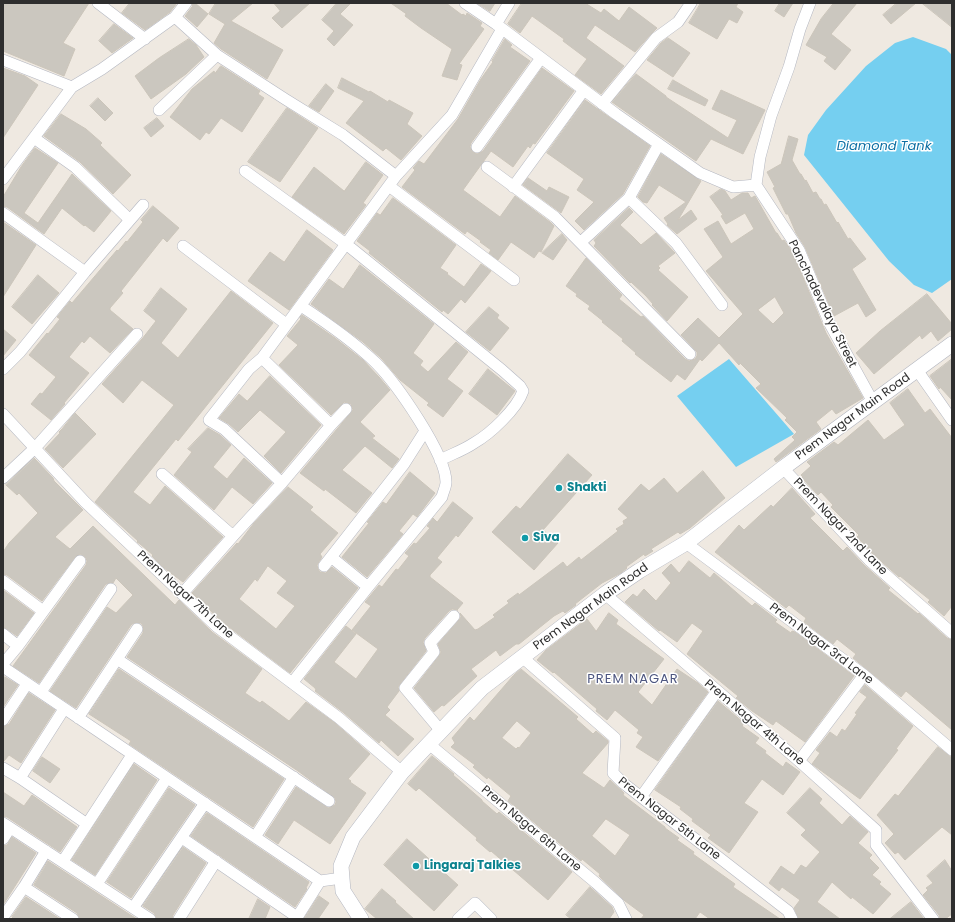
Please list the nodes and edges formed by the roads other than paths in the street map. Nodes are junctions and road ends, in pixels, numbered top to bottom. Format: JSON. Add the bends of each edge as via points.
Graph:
{"nodes":[{"id":1,"x":98,"y":3,"type":"edge"},
{"id":2,"x":186,"y":3,"type":"edge"},
{"id":3,"x":465,"y":3,"type":"edge"},
{"id":4,"x":508,"y":3,"type":"edge"},
{"id":5,"x":691,"y":3,"type":"edge"},
{"id":6,"x":810,"y":3,"type":"edge"},
{"id":7,"x":175,"y":17,"type":"junction"},
{"id":8,"x":499,"y":26,"type":"junction"},
{"id":9,"x":145,"y":39,"type":"junction"},
{"id":10,"x":217,"y":55,"type":"junction"},
{"id":11,"x":541,"y":58,"type":"junction"},
{"id":12,"x":3,"y":60,"type":"edge"},
{"id":13,"x":72,"y":87,"type":"junction"},
{"id":14,"x":584,"y":90,"type":"junction"},
{"id":15,"x":602,"y":104,"type":"junction"},
{"id":16,"x":159,"y":110,"type":"dead end"},
{"id":17,"x":34,"y":138,"type":"junction"},
{"id":18,"x":659,"y":144,"type":"junction"},
{"id":19,"x":477,"y":147,"type":"dead end"},
{"id":20,"x":487,"y":167,"type":"dead end"},
{"id":21,"x":245,"y":171,"type":"dead end"},
{"id":22,"x":396,"y":176,"type":"junction"},
{"id":23,"x":3,"y":179,"type":"edge"},
{"id":24,"x":756,"y":184,"type":"junction"},
{"id":25,"x":389,"y":186,"type":"junction"},
{"id":26,"x":513,"y":187,"type":"junction"},
{"id":27,"x":629,"y":198,"type":"junction"},
{"id":28,"x":143,"y":206,"type":"dead end"},
{"id":29,"x":3,"y":213,"type":"edge"},
{"id":30,"x":130,"y":220,"type":"junction"},
{"id":31,"x":581,"y":242,"type":"junction"},
{"id":32,"x":346,"y":244,"type":"junction"},
{"id":33,"x":183,"y":246,"type":"dead end"},
{"id":34,"x":85,"y":272,"type":"junction"},
{"id":35,"x":514,"y":280,"type":"dead end"},
{"id":36,"x":722,"y":305,"type":"dead end"},
{"id":37,"x":301,"y":306,"type":"junction"},
{"id":38,"x":286,"y":324,"type":"junction"},
{"id":39,"x":137,"y":334,"type":"dead end"},
{"id":40,"x":952,"y":344,"type":"edge"},
{"id":41,"x":690,"y":354,"type":"dead end"},
{"id":42,"x":262,"y":358,"type":"junction"},
{"id":43,"x":3,"y":369,"type":"edge"},
{"id":44,"x":917,"y":370,"type":"junction"},
{"id":45,"x":873,"y":402,"type":"junction"},
{"id":46,"x":346,"y":409,"type":"dead end"},
{"id":47,"x":3,"y":414,"type":"edge"},
{"id":48,"x":952,"y":420,"type":"edge"},
{"id":49,"x":331,"y":425,"type":"junction"},
{"id":50,"x":425,"y":431,"type":"junction"},
{"id":51,"x":35,"y":448,"type":"junction"},
{"id":52,"x":440,"y":460,"type":"junction"},
{"id":53,"x":783,"y":468,"type":"junction"},
{"id":54,"x":162,"y":474,"type":"dead end"},
{"id":55,"x":3,"y":478,"type":"edge"},
{"id":56,"x":282,"y":482,"type":"junction"},
{"id":57,"x":233,"y":536,"type":"junction"},
{"id":58,"x":686,"y":543,"type":"junction"},
{"id":59,"x":80,"y":561,"type":"dead end"},
{"id":60,"x":3,"y":581,"type":"edge"},
{"id":61,"x":368,"y":587,"type":"junction"},
{"id":62,"x":111,"y":589,"type":"dead end"},
{"id":63,"x":182,"y":594,"type":"junction"},
{"id":64,"x":605,"y":594,"type":"junction"},
{"id":65,"x":43,"y":611,"type":"junction"},
{"id":66,"x":454,"y":616,"type":"dead end"},
{"id":67,"x":137,"y":629,"type":"dead end"},
{"id":68,"x":952,"y":633,"type":"edge"},
{"id":69,"x":3,"y":634,"type":"edge"},
{"id":70,"x":18,"y":646,"type":"junction"},
{"id":71,"x":522,"y":658,"type":"junction"},
{"id":72,"x":117,"y":659,"type":"junction"},
{"id":73,"x":3,"y":666,"type":"edge"},
{"id":74,"x":864,"y":675,"type":"junction"},
{"id":75,"x":292,"y":683,"type":"junction"},
{"id":76,"x":28,"y":684,"type":"junction"},
{"id":77,"x":717,"y":691,"type":"junction"},
{"id":78,"x":41,"y":692,"type":"junction"},
{"id":79,"x":64,"y":709,"type":"junction"},
{"id":80,"x":78,"y":718,"type":"junction"},
{"id":81,"x":3,"y":720,"type":"edge"},
{"id":82,"x":441,"y":731,"type":"junction"},
{"id":83,"x":429,"y":744,"type":"junction"},
{"id":84,"x":952,"y":750,"type":"edge"},
{"id":85,"x":132,"y":755,"type":"junction"},
{"id":86,"x":799,"y":761,"type":"junction"},
{"id":87,"x":3,"y":768,"type":"edge"},
{"id":88,"x":402,"y":772,"type":"junction"},
{"id":89,"x":294,"y":777,"type":"junction"},
{"id":90,"x":20,"y":778,"type":"junction"},
{"id":91,"x":167,"y":778,"type":"junction"},
{"id":92,"x":641,"y":797,"type":"junction"},
{"id":93,"x":329,"y":801,"type":"dead end"},
{"id":94,"x":205,"y":803,"type":"junction"},
{"id":95,"x":87,"y":824,"type":"junction"},
{"id":96,"x":7,"y":825,"type":"edge"},
{"id":97,"x":255,"y":837,"type":"junction"},
{"id":98,"x":182,"y":838,"type":"junction"},
{"id":99,"x":3,"y":839,"type":"edge"},
{"id":100,"x":46,"y":851,"type":"junction"},
{"id":101,"x":63,"y":861,"type":"junction"},
{"id":102,"x":216,"y":861,"type":"junction"},
{"id":103,"x":342,"y":878,"type":"junction"},
{"id":104,"x":320,"y":881,"type":"junction"},
{"id":105,"x":97,"y":884,"type":"junction"},
{"id":106,"x":24,"y":887,"type":"junction"},
{"id":107,"x":133,"y":908,"type":"junction"},
{"id":108,"x":58,"y":915,"type":"edge"},
{"id":109,"x":3,"y":917,"type":"edge"},
{"id":110,"x":297,"y":918,"type":"edge"},
{"id":111,"x":73,"y":919,"type":"edge"},
{"id":112,"x":150,"y":919,"type":"edge"},
{"id":113,"x":179,"y":919,"type":"edge"},
{"id":114,"x":361,"y":919,"type":"edge"},
{"id":115,"x":458,"y":919,"type":"edge"},
{"id":116,"x":491,"y":919,"type":"edge"},
{"id":117,"x":626,"y":919,"type":"edge"},
{"id":118,"x":792,"y":919,"type":"edge"},
{"id":119,"x":933,"y":919,"type":"edge"}],
"edges":[{"from":1,"to":9,"type":"street"},
{"from":2,"to":7,"type":"street"},
{"from":3,"to":8,"type":"street"},
{"from":4,"to":8,"type":"street"},
{"from":5,"to":15,"type":"street","via":[[678,22],[656,38]]},
{"from":6,"to":24,"type":"street","via":[[771,116]]},
{"from":7,"to":9,"type":"street"},
{"from":7,"to":10,"type":"street"},
{"from":8,"to":11,"type":"street"},
{"from":8,"to":22,"type":"street","via":[[452,115]]},
{"from":9,"to":13,"type":"street"},
{"from":10,"to":16,"type":"street"},
{"from":10,"to":22,"type":"street","via":[[343,135]]},
{"from":11,"to":14,"type":"street"},
{"from":11,"to":19,"type":"street"},
{"from":12,"to":13,"type":"street"},
{"from":13,"to":17,"type":"street"},
{"from":14,"to":15,"type":"street"},
{"from":14,"to":26,"type":"street"},
{"from":15,"to":18,"type":"street"},
{"from":17,"to":23,"type":"street"},
{"from":17,"to":30,"type":"street","via":[[75,167]]},
{"from":18,"to":24,"type":"street","via":[[700,173],[733,187]]},
{"from":18,"to":27,"type":"street"},
{"from":20,"to":26,"type":"street"},
{"from":21,"to":32,"type":"street"},
{"from":22,"to":25,"type":"street"},
{"from":24,"to":45,"type":"street","name":"Panchadevalaya Street","via":[[799,250],[830,324]]},
{"from":25,"to":32,"type":"street"},
{"from":25,"to":35,"type":"street"},
{"from":26,"to":31,"type":"street","via":[[554,217]]},
{"from":27,"to":31,"type":"street"},
{"from":27,"to":36,"type":"street","via":[[676,243]]},
{"from":28,"to":30,"type":"street"},
{"from":29,"to":34,"type":"street"},
{"from":30,"to":34,"type":"street"},
{"from":31,"to":41,"type":"street"},
{"from":32,"to":37,"type":"street"},
{"from":32,"to":52,"type":"street","via":[[502,370],[523,391],[521,398],[492,430],[475,443]]},
{"from":33,"to":38,"type":"street"},
{"from":34,"to":43,"type":"street","via":[[20,352]]},
{"from":37,"to":38,"type":"street"},
{"from":37,"to":50,"type":"street","via":[[340,333],[376,363],[397,387]]},
{"from":38,"to":42,"type":"street"},
{"from":39,"to":51,"type":"street"},
{"from":40,"to":44,"type":"street","name":"Prem Nagar Main Road"},
{"from":42,"to":49,"type":"street"},
{"from":42,"to":56,"type":"street","via":[[249,369],[209,420],[224,429]]},
{"from":44,"to":45,"type":"street","name":"Prem Nagar Main Road"},
{"from":44,"to":48,"type":"street"},
{"from":45,"to":53,"type":"street","name":"Prem Nagar Main Road"},
{"from":46,"to":49,"type":"street"},
{"from":47,"to":51,"type":"street","name":"Prem Nagar 7th Lane"},
{"from":49,"to":56,"type":"street"},
{"from":50,"to":52,"type":"street"},
{"from":50,"to":61,"type":"street","via":[[404,464],[327,562]]},
{"from":51,"to":55,"type":"street"},
{"from":51,"to":63,"type":"street","name":"Prem Nagar 7th Lane","via":[[85,502]]},
{"from":52,"to":61,"type":"street","via":[[446,482],[442,497]]},
{"from":53,"to":58,"type":"street","name":"Prem Nagar Main Road"},
{"from":53,"to":68,"type":"street","name":"Prem Nagar 2nd Lane","via":[[869,560]]},
{"from":54,"to":57,"type":"street"},
{"from":56,"to":57,"type":"street"},
{"from":57,"to":63,"type":"street"},
{"from":58,"to":64,"type":"street","name":"Prem Nagar Main Road"},
{"from":58,"to":74,"type":"street","name":"Prem Nagar 3rd Lane"},
{"from":59,"to":65,"type":"street"},
{"from":60,"to":65,"type":"street"},
{"from":61,"to":75,"type":"street"},
{"from":62,"to":78,"type":"street"},
{"from":63,"to":75,"type":"street","name":"Prem Nagar 7th Lane","via":[[216,626]]},
{"from":64,"to":71,"type":"street","name":"Prem Nagar Main Road"},
{"from":64,"to":77,"type":"street","name":"Prem Nagar 4th Lane"},
{"from":65,"to":70,"type":"street"},
{"from":66,"to":82,"type":"street","via":[[430,643],[434,652],[405,688]]},
{"from":67,"to":72,"type":"street"},
{"from":69,"to":70,"type":"street"},
{"from":70,"to":73,"type":"street"},
{"from":71,"to":82,"type":"street","name":"Prem Nagar Main Road","via":[[482,688]]},
{"from":71,"to":92,"type":"street","name":"Prem Nagar 5th Lane","via":[[615,738],[613,774]]},
{"from":72,"to":80,"type":"street"},
{"from":72,"to":89,"type":"street"},
{"from":73,"to":76,"type":"street"},
{"from":74,"to":84,"type":"street","name":"Prem Nagar 3rd Lane"},
{"from":74,"to":86,"type":"street"},
{"from":75,"to":88,"type":"street","name":"Prem Nagar 7th Lane","via":[[339,718]]},
{"from":76,"to":78,"type":"street"},
{"from":76,"to":81,"type":"street"},
{"from":77,"to":86,"type":"street","name":"Prem Nagar 4th Lane"},
{"from":77,"to":92,"type":"street"},
{"from":78,"to":79,"type":"street"},
{"from":79,"to":80,"type":"street"},
{"from":79,"to":90,"type":"street"},
{"from":80,"to":85,"type":"street"},
{"from":82,"to":83,"type":"street","name":"Prem Nagar Main Road"},
{"from":83,"to":88,"type":"street","name":"Prem Nagar Main Road"},
{"from":83,"to":117,"type":"street","name":"Prem Nagar 6th Lane","via":[[618,903]]},
{"from":85,"to":91,"type":"street"},
{"from":85,"to":95,"type":"street"},
{"from":86,"to":119,"type":"street","name":"Prem Nagar 4th Lane","via":[[876,830],[876,845]]},
{"from":87,"to":90,"type":"street"},
{"from":88,"to":103,"type":"street","name":"Prem Nagar Main Road","via":[[353,837],[341,866]]},
{"from":89,"to":93,"type":"street"},
{"from":89,"to":97,"type":"street"},
{"from":90,"to":95,"type":"street"},
{"from":91,"to":94,"type":"street"},
{"from":91,"to":105,"type":"street"},
{"from":92,"to":118,"type":"street","name":"Prem Nagar 5th Lane","via":[[788,911]]},
{"from":94,"to":97,"type":"street"},
{"from":94,"to":98,"type":"street"},
{"from":95,"to":101,"type":"street"},
{"from":96,"to":99,"type":"street"},
{"from":96,"to":100,"type":"street"},
{"from":97,"to":104,"type":"street"},
{"from":98,"to":102,"type":"street"},
{"from":98,"to":107,"type":"street"},
{"from":100,"to":101,"type":"street"},
{"from":100,"to":106,"type":"street"},
{"from":101,"to":105,"type":"street"},
{"from":102,"to":110,"type":"street"},
{"from":102,"to":113,"type":"street"},
{"from":103,"to":104,"type":"street"},
{"from":103,"to":114,"type":"street","name":"Prem Nagar Main Road","via":[[343,891]]},
{"from":104,"to":110,"type":"street"},
{"from":105,"to":107,"type":"street"},
{"from":106,"to":108,"type":"street"},
{"from":106,"to":109,"type":"street"},
{"from":107,"to":112,"type":"street"},
{"from":108,"to":111,"type":"street"},
{"from":115,"to":116,"type":"street","via":[[475,903]]}]}
